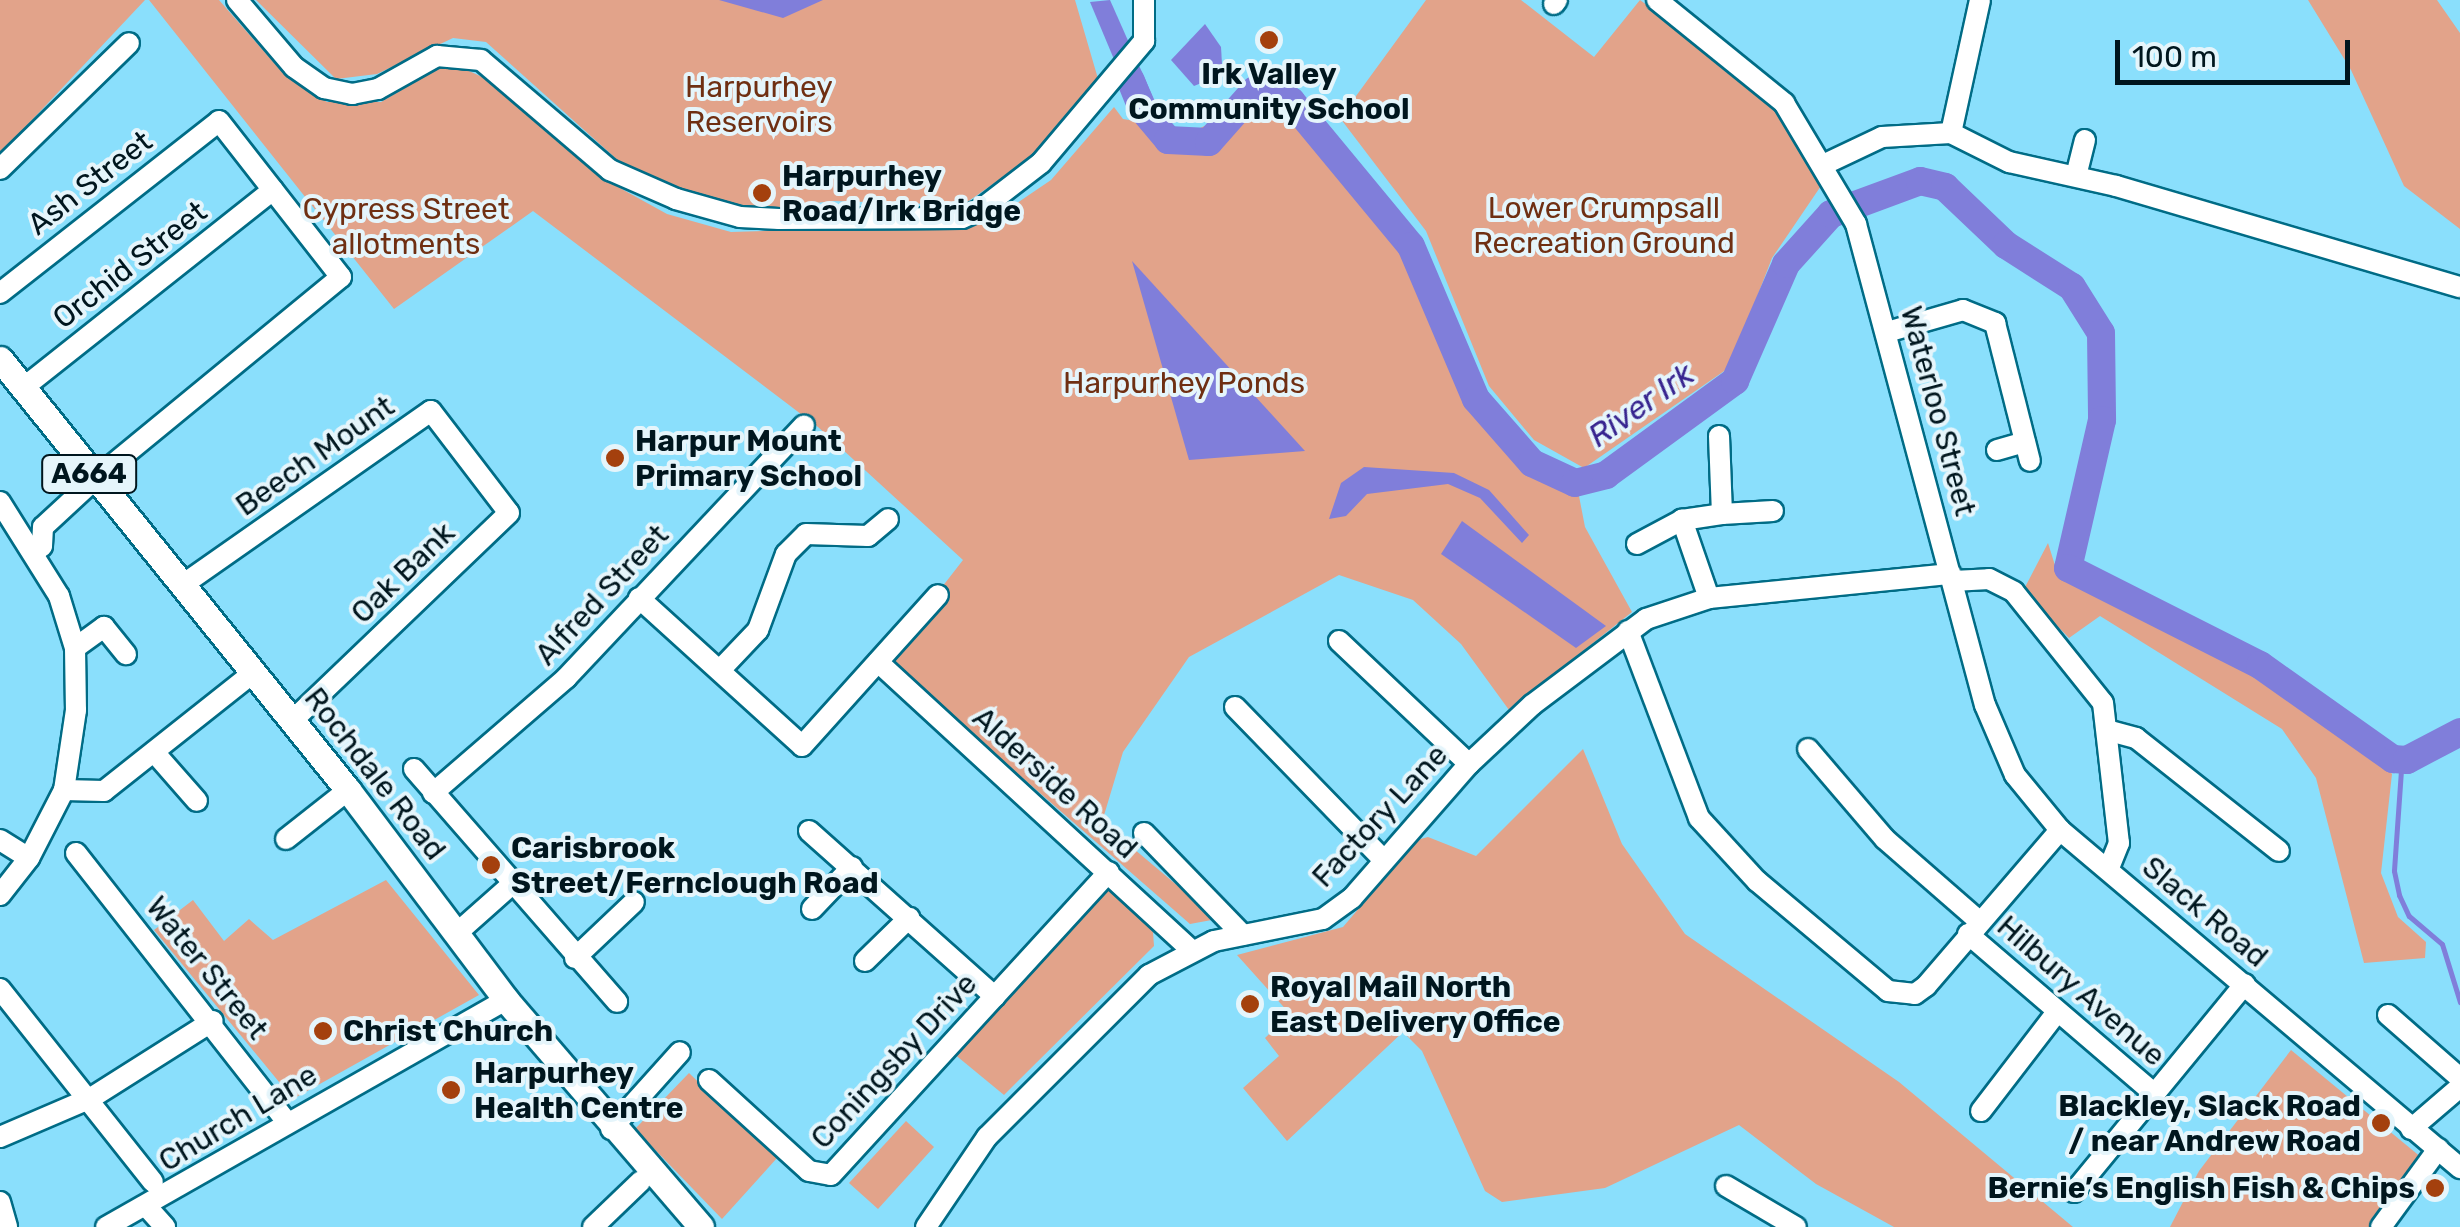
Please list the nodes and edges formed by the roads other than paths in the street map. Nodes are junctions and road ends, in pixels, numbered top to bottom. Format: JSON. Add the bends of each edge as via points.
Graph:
{"nodes":[{"id":1,"x":237,"y":0,"type":"edge"},
{"id":2,"x":1144,"y":0,"type":"edge"},
{"id":3,"x":1657,"y":0,"type":"edge"},
{"id":4,"x":1980,"y":0,"type":"edge"},
{"id":5,"x":129,"y":43,"type":"dead end"},
{"id":6,"x":1951,"y":133,"type":"junction"},
{"id":7,"x":2085,"y":140,"type":"dead end"},
{"id":8,"x":1824,"y":164,"type":"junction"},
{"id":9,"x":0,"y":169,"type":"edge"},
{"id":10,"x":2076,"y":176,"type":"junction"},
{"id":11,"x":273,"y":190,"type":"junction"},
{"id":12,"x":2460,"y":287,"type":"edge"},
{"id":13,"x":0,"y":293,"type":"edge"},
{"id":14,"x":1886,"y":332,"type":"junction"},
{"id":15,"x":0,"y":359,"type":"edge"},
{"id":16,"x":23,"y":388,"type":"junction"},
{"id":17,"x":804,"y":425,"type":"dead end"},
{"id":18,"x":1719,"y":436,"type":"dead end"},
{"id":19,"x":1997,"y":450,"type":"dead end"},
{"id":20,"x":471,"y":460,"type":"joint"},
{"id":21,"x":94,"y":480,"type":"junction"},
{"id":22,"x":0,"y":502,"type":"edge"},
{"id":23,"x":1773,"y":511,"type":"dead end"},
{"id":24,"x":1722,"y":514,"type":"junction"},
{"id":25,"x":888,"y":519,"type":"dead end"},
{"id":26,"x":1682,"y":520,"type":"junction"},
{"id":27,"x":1638,"y":544,"type":"dead end"},
{"id":28,"x":33,"y":553,"type":"junction"},
{"id":29,"x":1952,"y":577,"type":"junction"},
{"id":30,"x":180,"y":586,"type":"junction"},
{"id":31,"x":938,"y":595,"type":"dead end"},
{"id":32,"x":639,"y":598,"type":"junction"},
{"id":33,"x":1709,"y":598,"type":"junction"},
{"id":34,"x":1628,"y":631,"type":"junction"},
{"id":35,"x":1340,"y":641,"type":"dead end"},
{"id":36,"x":75,"y":648,"type":"junction"},
{"id":37,"x":126,"y":654,"type":"dead end"},
{"id":38,"x":878,"y":662,"type":"junction"},
{"id":39,"x":721,"y":670,"type":"junction"},
{"id":40,"x":253,"y":673,"type":"junction"},
{"id":41,"x":1235,"y":707,"type":"dead end"},
{"id":42,"x":292,"y":721,"type":"junction"},
{"id":43,"x":2110,"y":731,"type":"junction"},
{"id":44,"x":1808,"y":748,"type":"dead end"},
{"id":45,"x":154,"y":752,"type":"junction"},
{"id":46,"x":1469,"y":764,"type":"junction"},
{"id":47,"x":414,"y":769,"type":"dead end"},
{"id":48,"x":64,"y":790,"type":"junction"},
{"id":49,"x":348,"y":790,"type":"junction"},
{"id":50,"x":433,"y":793,"type":"junction"},
{"id":51,"x":197,"y":801,"type":"dead end"},
{"id":52,"x":2060,"y":830,"type":"junction"},
{"id":53,"x":810,"y":831,"type":"dead end"},
{"id":54,"x":1144,"y":834,"type":"dead end"},
{"id":55,"x":0,"y":840,"type":"edge"},
{"id":56,"x":286,"y":840,"type":"dead end"},
{"id":57,"x":2279,"y":851,"type":"dead end"},
{"id":58,"x":76,"y":853,"type":"dead end"},
{"id":59,"x":29,"y":858,"type":"junction"},
{"id":60,"x":1384,"y":860,"type":"junction"},
{"id":61,"x":852,"y":866,"type":"junction"},
{"id":62,"x":2108,"y":870,"type":"junction"},
{"id":63,"x":1109,"y":872,"type":"junction"},
{"id":64,"x":510,"y":886,"type":"junction"},
{"id":65,"x":0,"y":895,"type":"edge"},
{"id":66,"x":634,"y":902,"type":"dead end"},
{"id":67,"x":812,"y":909,"type":"dead end"},
{"id":68,"x":908,"y":918,"type":"junction"},
{"id":69,"x":1973,"y":927,"type":"junction"},
{"id":70,"x":456,"y":933,"type":"junction"},
{"id":71,"x":1243,"y":935,"type":"junction"},
{"id":72,"x":1190,"y":949,"type":"junction"},
{"id":73,"x":575,"y":958,"type":"junction"},
{"id":74,"x":865,"y":961,"type":"dead end"},
{"id":75,"x":2246,"y":984,"type":"junction"},
{"id":76,"x":0,"y":989,"type":"edge"},
{"id":77,"x":995,"y":997,"type":"junction"},
{"id":78,"x":506,"y":1000,"type":"junction"},
{"id":79,"x":616,"y":1002,"type":"dead end"},
{"id":80,"x":2057,"y":1012,"type":"junction"},
{"id":81,"x":2388,"y":1015,"type":"dead end"},
{"id":82,"x":213,"y":1021,"type":"junction"},
{"id":83,"x":680,"y":1052,"type":"dead end"},
{"id":84,"x":2460,"y":1078,"type":"edge"},
{"id":85,"x":709,"y":1080,"type":"dead end"},
{"id":86,"x":2460,"y":1087,"type":"edge"},
{"id":87,"x":2154,"y":1094,"type":"junction"},
{"id":88,"x":90,"y":1098,"type":"junction"},
{"id":89,"x":1981,"y":1112,"type":"dead end"},
{"id":90,"x":287,"y":1122,"type":"junction"},
{"id":91,"x":611,"y":1129,"type":"junction"},
{"id":92,"x":2411,"y":1130,"type":"junction"},
{"id":93,"x":0,"y":1137,"type":"edge"},
{"id":94,"x":2438,"y":1149,"type":"junction"},
{"id":95,"x":2460,"y":1168,"type":"edge"},
{"id":96,"x":641,"y":1181,"type":"dead end"},
{"id":97,"x":152,"y":1182,"type":"dead end"},
{"id":98,"x":1726,"y":1186,"type":"dead end"},
{"id":99,"x":2074,"y":1192,"type":"dead end"},
{"id":100,"x":0,"y":1202,"type":"edge"},
{"id":101,"x":147,"y":1207,"type":"junction"},
{"id":102,"x":6,"y":1227,"type":"edge"},
{"id":103,"x":106,"y":1227,"type":"edge"},
{"id":104,"x":165,"y":1227,"type":"edge"},
{"id":105,"x":593,"y":1227,"type":"edge"},
{"id":106,"x":700,"y":1227,"type":"edge"},
{"id":107,"x":926,"y":1227,"type":"edge"},
{"id":108,"x":1796,"y":1227,"type":"edge"},
{"id":109,"x":2381,"y":1227,"type":"edge"}],
"edges":[{"from":1,"to":2,"type":"street","via":[[294,67],[324,88],[352,94],[378,89],[437,56],[482,60],[610,170],[740,217],[962,218],[1020,182],[1100,93],[1144,40]]},
{"from":3,"to":8,"type":"street","name":"Waterloo Street","via":[[1784,103]]},
{"from":4,"to":6,"type":"street"},
{"from":5,"to":9,"type":"street"},
{"from":6,"to":8,"type":"street","via":[[1882,137]]},
{"from":6,"to":10,"type":"street","via":[[2009,162]]},
{"from":7,"to":10,"type":"street"},
{"from":8,"to":14,"type":"street","name":"Waterloo Street","via":[[1856,224]]},
{"from":10,"to":12,"type":"street"},
{"from":11,"to":13,"type":"street","name":"Ash Street","via":[[218,121]]},
{"from":11,"to":16,"type":"street","name":"Orchid Street"},
{"from":11,"to":21,"type":"street","via":[[341,277]]},
{"from":14,"to":19,"type":"street","via":[[1962,310],[1995,323],[2028,452]]},
{"from":14,"to":29,"type":"street","name":"Waterloo Street"},
{"from":15,"to":16,"type":"main road","name":"Rochdale Road","number":"A664"},
{"from":16,"to":21,"type":"main road","name":"Rochdale Road","number":"A664"},
{"from":17,"to":32,"type":"street","name":"Alfred Street"},
{"from":18,"to":24,"type":"street"},
{"from":20,"to":30,"type":"street","name":"Beech Mount","via":[[432,412]]},
{"from":20,"to":42,"type":"street","name":"Oak Bank","via":[[509,512]]},
{"from":21,"to":28,"type":"street","via":[[43,527],[42,546]]},
{"from":21,"to":30,"type":"main road","name":"Rochdale Road","number":"A664"},
{"from":22,"to":28,"type":"street"},
{"from":23,"to":24,"type":"street"},
{"from":24,"to":26,"type":"street"},
{"from":25,"to":39,"type":"street","via":[[868,536],[806,534],[786,554],[758,630]]},
{"from":26,"to":27,"type":"street"},
{"from":26,"to":33,"type":"street"},
{"from":28,"to":36,"type":"street","via":[[59,596]]},
{"from":29,"to":33,"type":"street","name":"Factory Lane"},
{"from":29,"to":43,"type":"street","name":"Slack Road","via":[[1989,579],[2014,592],[2094,689]]},
{"from":29,"to":52,"type":"street","name":"Waterloo Street","via":[[1997,739],[2014,776]]},
{"from":30,"to":40,"type":"main road","name":"Rochdale Road","number":"A664"},
{"from":31,"to":38,"type":"street"},
{"from":32,"to":39,"type":"street"},
{"from":32,"to":50,"type":"street","name":"Alfred Street","via":[[532,710]]},
{"from":33,"to":34,"type":"street","name":"Factory Lane","via":[[1665,610]]},
{"from":34,"to":46,"type":"street","name":"Factory Lane"},
{"from":34,"to":69,"type":"street","via":[[1699,818],[1757,881],[1902,996],[1926,986]]},
{"from":35,"to":46,"type":"street"},
{"from":36,"to":37,"type":"street","via":[[104,627]]},
{"from":36,"to":48,"type":"street","via":[[75,731]]},
{"from":38,"to":39,"type":"street","via":[[802,746]]},
{"from":38,"to":63,"type":"street","name":"Alderside Road"},
{"from":40,"to":42,"type":"main road","name":"Rochdale Road","number":"A664"},
{"from":40,"to":45,"type":"street"},
{"from":41,"to":60,"type":"street"},
{"from":42,"to":49,"type":"main road","name":"Rochdale Road","number":"A664"},
{"from":43,"to":57,"type":"street","via":[[2136,738]]},
{"from":43,"to":62,"type":"street","name":"Slack Road","via":[[2119,850]]},
{"from":44,"to":69,"type":"street","name":"Hilbury Avenue","via":[[1884,839]]},
{"from":45,"to":48,"type":"street","via":[[104,791]]},
{"from":45,"to":51,"type":"street"},
{"from":46,"to":60,"type":"street","name":"Factory Lane"},
{"from":47,"to":50,"type":"street"},
{"from":48,"to":59,"type":"street"},
{"from":49,"to":56,"type":"street"},
{"from":49,"to":70,"type":"main road","name":"Rochdale Road","number":"A664"},
{"from":50,"to":64,"type":"street"},
{"from":52,"to":62,"type":"street","name":"Waterloo Street"},
{"from":52,"to":69,"type":"street"},
{"from":53,"to":61,"type":"street"},
{"from":54,"to":71,"type":"street"},
{"from":55,"to":59,"type":"street"},
{"from":58,"to":82,"type":"street","name":"Water Street"},
{"from":59,"to":65,"type":"street"},
{"from":60,"to":71,"type":"street","name":"Factory Lane","via":[[1352,898],[1323,919]]},
{"from":61,"to":67,"type":"street"},
{"from":61,"to":68,"type":"street"},
{"from":62,"to":75,"type":"street","name":"Slack Road"},
{"from":63,"to":72,"type":"street","name":"Alderside Road"},
{"from":63,"to":77,"type":"street","name":"Coningsby Drive"},
{"from":64,"to":70,"type":"street"},
{"from":64,"to":73,"type":"street"},
{"from":66,"to":73,"type":"street"},
{"from":68,"to":74,"type":"street"},
{"from":68,"to":77,"type":"street"},
{"from":69,"to":80,"type":"street","name":"Hilbury Avenue"},
{"from":70,"to":78,"type":"main road","name":"Rochdale Road","number":"A664"},
{"from":71,"to":72,"type":"street","name":"Factory Lane"},
{"from":72,"to":107,"type":"street","name":"Factory Lane","via":[[1148,974],[987,1137]]},
{"from":73,"to":79,"type":"street"},
{"from":75,"to":87,"type":"street"},
{"from":75,"to":92,"type":"street","name":"Slack Road"},
{"from":76,"to":88,"type":"street"},
{"from":77,"to":85,"type":"street","name":"Coningsby Drive","via":[[831,1175],[809,1172]]},
{"from":78,"to":90,"type":"street","name":"Church Lane"},
{"from":78,"to":91,"type":"main road","name":"Rochdale Road","number":"A664"},
{"from":80,"to":87,"type":"street","name":"Hilbury Avenue"},
{"from":80,"to":89,"type":"street"},
{"from":81,"to":84,"type":"street"},
{"from":82,"to":88,"type":"street"},
{"from":82,"to":90,"type":"street","name":"Water Street"},
{"from":83,"to":91,"type":"street"},
{"from":86,"to":92,"type":"street"},
{"from":87,"to":99,"type":"street"},
{"from":88,"to":93,"type":"street"},
{"from":88,"to":97,"type":"street"},
{"from":90,"to":101,"type":"street","name":"Church Lane"},
{"from":91,"to":106,"type":"main road","name":"Rochdale Road","number":"A664"},
{"from":92,"to":94,"type":"street","name":"Slack Road"},
{"from":94,"to":95,"type":"street","name":"Slack Road"},
{"from":94,"to":109,"type":"street"},
{"from":96,"to":105,"type":"street"},
{"from":98,"to":108,"type":"street"},
{"from":100,"to":102,"type":"street"},
{"from":101,"to":103,"type":"street","name":"Church Lane"},
{"from":101,"to":104,"type":"street"}]}
